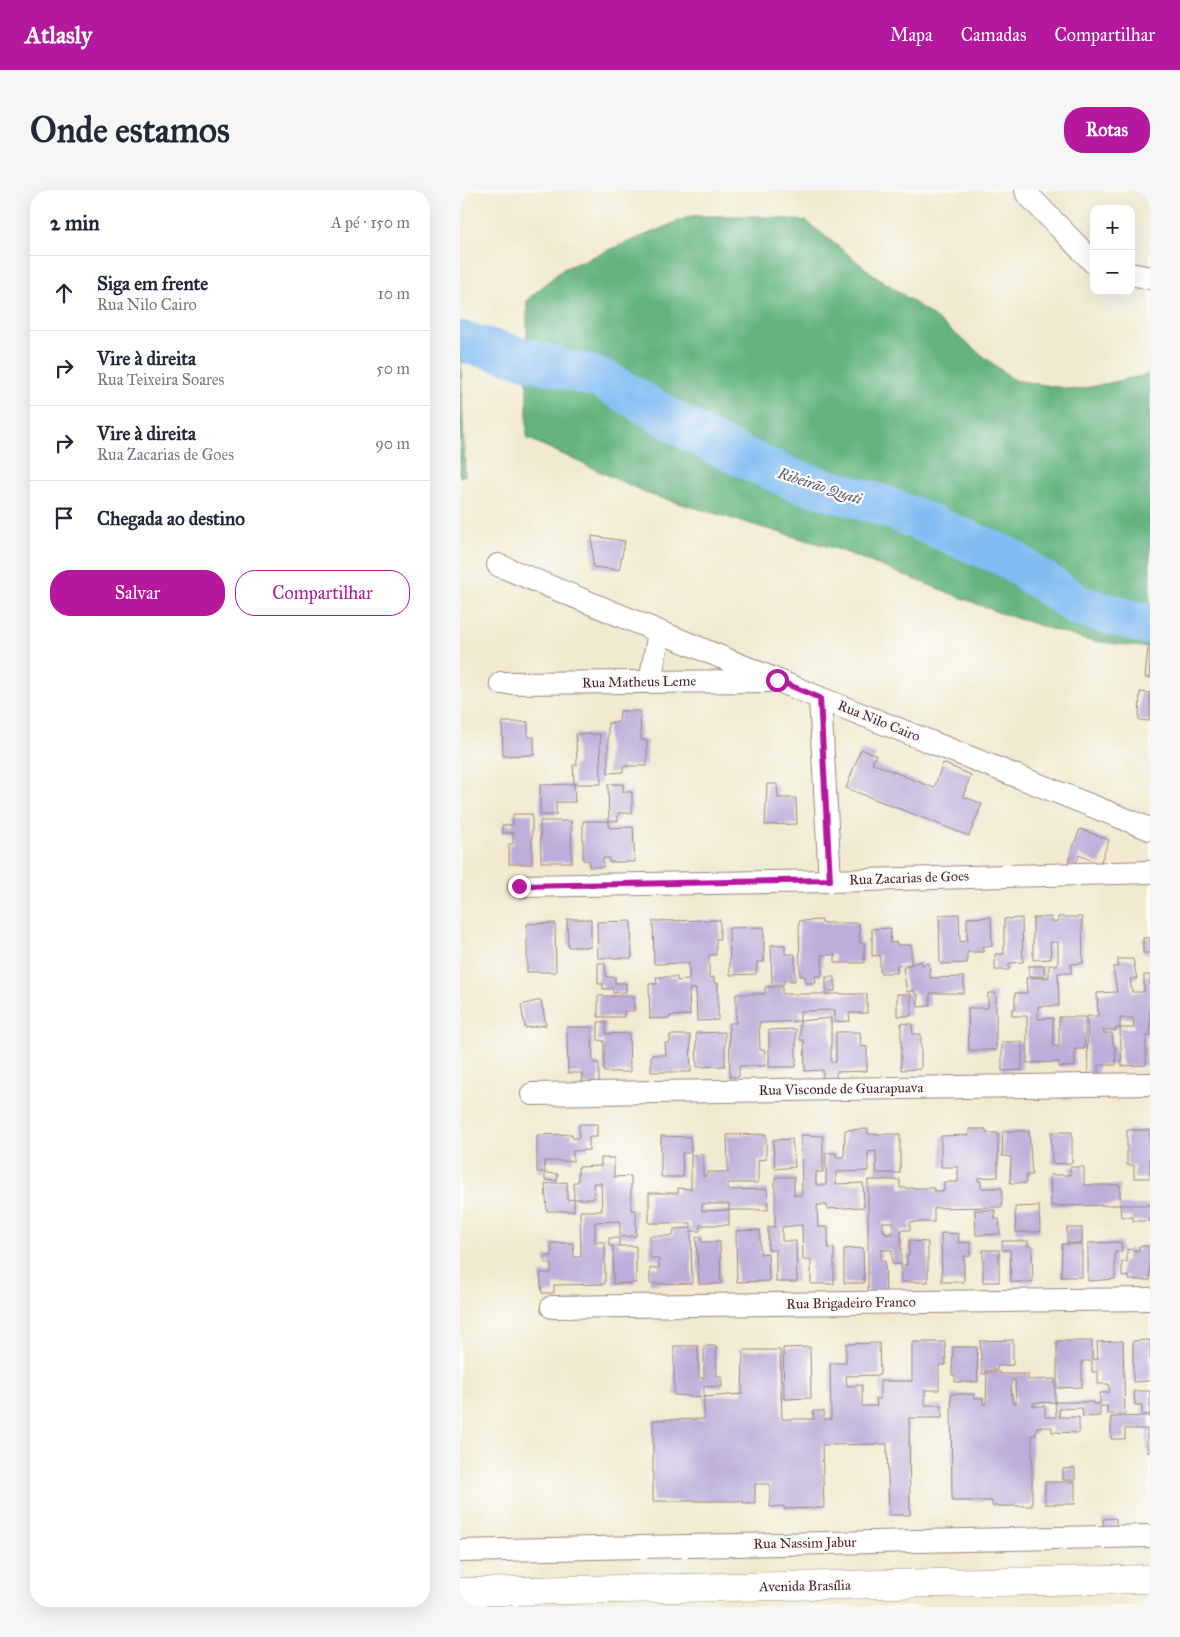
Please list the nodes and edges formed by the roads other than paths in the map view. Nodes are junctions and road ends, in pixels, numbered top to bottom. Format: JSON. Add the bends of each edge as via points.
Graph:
{"nodes":[{"id":1,"x":1026,"y":190,"type":"edge"},
{"id":2,"x":1090,"y":259,"type":"edge"},
{"id":3,"x":1135,"y":275,"type":"edge"},
{"id":4,"x":1150,"y":278,"type":"edge"},
{"id":5,"x":498,"y":565,"type":"dead end"},
{"id":6,"x":659,"y":632,"type":"junction"},
{"id":7,"x":777,"y":680,"type":"junction"},
{"id":8,"x":650,"y":682,"type":"junction"},
{"id":9,"x":501,"y":684,"type":"dead end"},
{"id":10,"x":820,"y":698,"type":"junction"},
{"id":11,"x":1150,"y":829,"type":"edge"},
{"id":12,"x":1150,"y":872,"type":"edge"},
{"id":13,"x":830,"y":880,"type":"junction"},
{"id":14,"x":519,"y":886,"type":"dead end"},
{"id":15,"x":1150,"y":1084,"type":"edge"},
{"id":16,"x":532,"y":1094,"type":"dead end"},
{"id":17,"x":1150,"y":1299,"type":"edge"},
{"id":18,"x":552,"y":1307,"type":"dead end"},
{"id":19,"x":1150,"y":1536,"type":"edge"},
{"id":20,"x":460,"y":1551,"type":"edge"},
{"id":21,"x":1147,"y":1578,"type":"edge"},
{"id":22,"x":468,"y":1590,"type":"edge"}],
"edges":[{"from":1,"to":2,"type":"street"},
{"from":3,"to":4,"type":"street"},
{"from":5,"to":6,"type":"street","name":"Rua Nilo Cairo"},
{"from":6,"to":7,"type":"street","name":"Rua Nilo Cairo"},
{"from":6,"to":8,"type":"street"},
{"from":7,"to":8,"type":"street","name":"Rua Matheus Leme"},
{"from":7,"to":10,"type":"street","name":"Rua Nilo Cairo"},
{"from":8,"to":9,"type":"street","name":"Rua Matheus Leme"},
{"from":10,"to":11,"type":"street","name":"Rua Nilo Cairo"},
{"from":10,"to":13,"type":"street"},
{"from":12,"to":13,"type":"street","name":"Rua Zacarias de Goes"},
{"from":13,"to":14,"type":"street","name":"Rua Zacarias de Goes"},
{"from":15,"to":16,"type":"street","name":"Rua Visconde de Guarapuava"},
{"from":17,"to":18,"type":"street","name":"Rua Brigadeiro Franco"},
{"from":19,"to":20,"type":"street","name":"Rua Nassim Jabur"},
{"from":21,"to":22,"type":"highway","name":"Avenida Brasília"}]}
